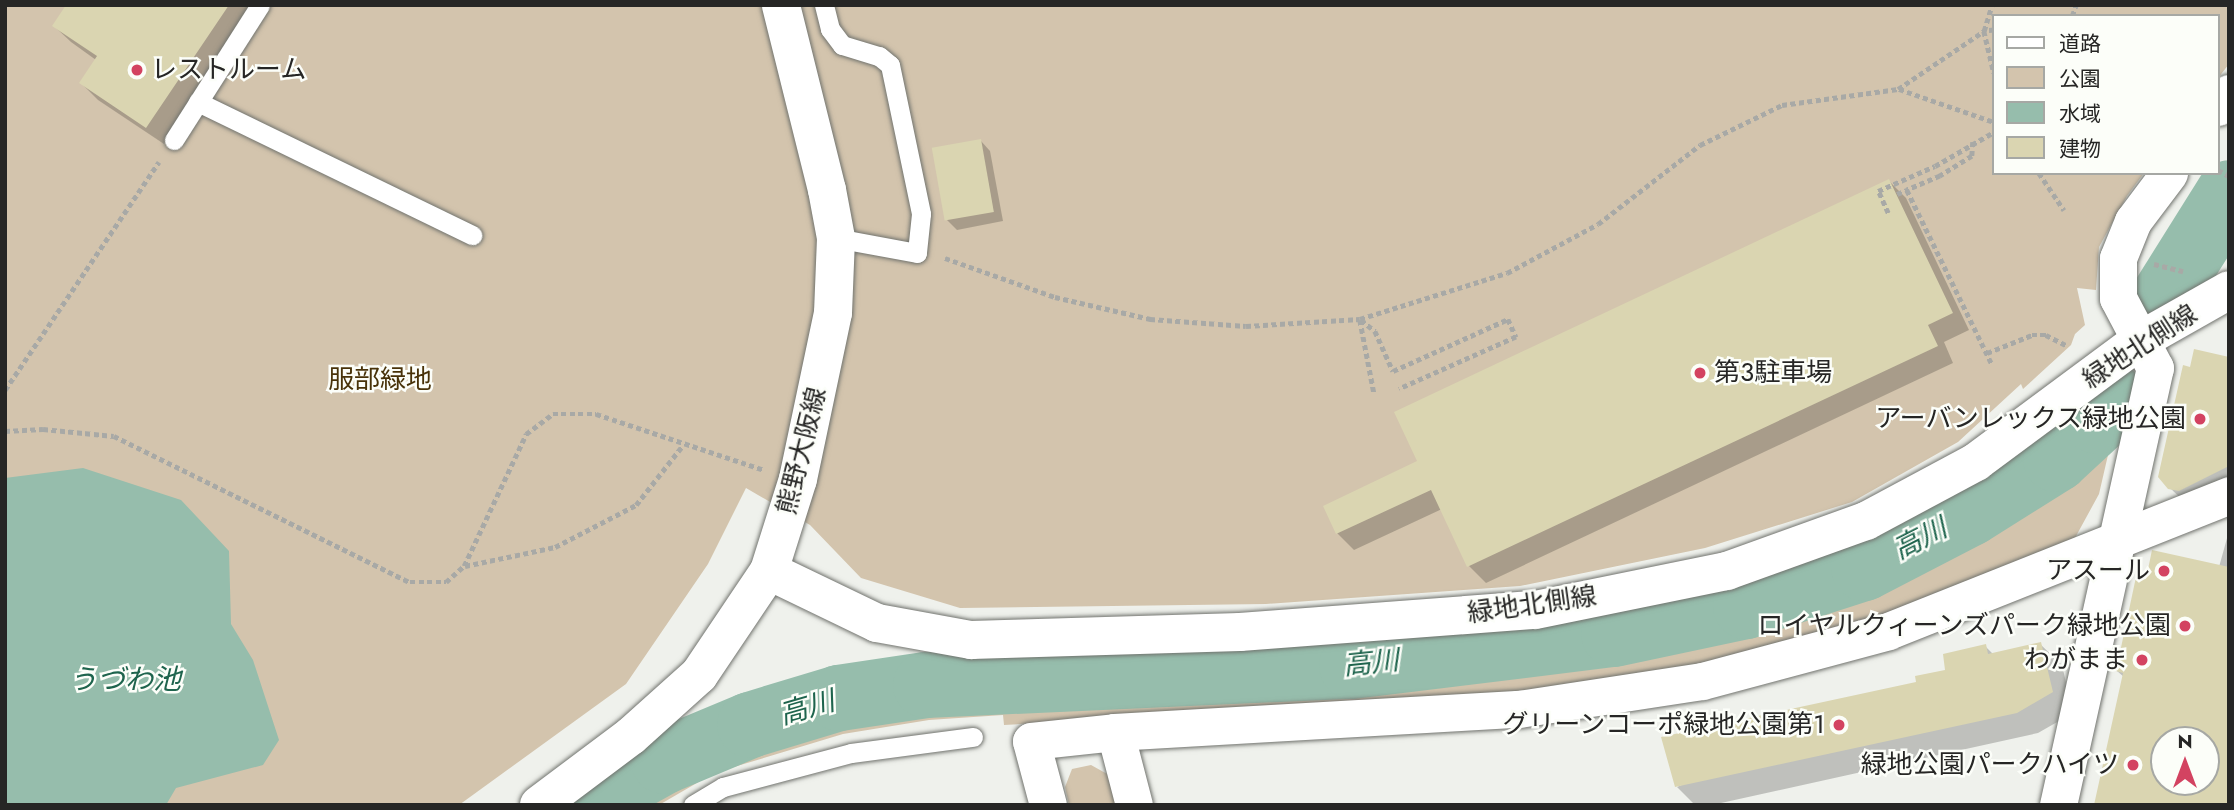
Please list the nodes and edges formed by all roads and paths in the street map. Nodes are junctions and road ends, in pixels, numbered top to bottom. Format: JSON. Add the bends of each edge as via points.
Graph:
{"nodes":[{"id":1,"x":260,"y":5,"type":"edge"},
{"id":2,"x":780,"y":5,"type":"edge"},
{"id":3,"x":824,"y":5,"type":"edge"},
{"id":4,"x":1992,"y":5,"type":"edge"},
{"id":5,"x":1993,"y":30,"type":"edge"},
{"id":6,"x":1984,"y":31,"type":"junction"},
{"id":7,"x":1993,"y":69,"type":"edge"},
{"id":8,"x":1898,"y":89,"type":"junction"},
{"id":9,"x":198,"y":102,"type":"junction"},
{"id":10,"x":1993,"y":122,"type":"edge"},
{"id":11,"x":1993,"y":132,"type":"edge"},
{"id":12,"x":174,"y":140,"type":"joint"},
{"id":13,"x":1973,"y":142,"type":"junction"},
{"id":14,"x":2040,"y":175,"type":"edge"},
{"id":15,"x":2168,"y":175,"type":"edge"},
{"id":16,"x":1907,"y":190,"type":"junction"},
{"id":17,"x":1897,"y":194,"type":"dead end"},
{"id":18,"x":2064,"y":210,"type":"dead end"},
{"id":19,"x":1888,"y":213,"type":"dead end"},
{"id":20,"x":472,"y":235,"type":"dead end"},
{"id":21,"x":836,"y":238,"type":"junction"},
{"id":22,"x":917,"y":253,"type":"junction"},
{"id":23,"x":2145,"y":262,"type":"dead end"},
{"id":24,"x":2193,"y":273,"type":"dead end"},
{"id":25,"x":2229,"y":290,"type":"edge"},
{"id":26,"x":1360,"y":319,"type":"junction"},
{"id":27,"x":2139,"y":341,"type":"junction"},
{"id":28,"x":2075,"y":349,"type":"dead end"},
{"id":29,"x":1987,"y":353,"type":"junction"},
{"id":30,"x":1992,"y":363,"type":"dead end"},
{"id":31,"x":1399,"y":389,"type":"dead end"},
{"id":32,"x":5,"y":390,"type":"edge"},
{"id":33,"x":1374,"y":393,"type":"dead end"},
{"id":34,"x":5,"y":431,"type":"edge"},
{"id":35,"x":683,"y":445,"type":"junction"},
{"id":36,"x":767,"y":471,"type":"dead end"},
{"id":37,"x":2229,"y":495,"type":"edge"},
{"id":38,"x":2119,"y":537,"type":"junction"},
{"id":39,"x":464,"y":566,"type":"junction"},
{"id":40,"x":769,"y":571,"type":"junction"},
{"id":41,"x":1115,"y":732,"type":"junction"},
{"id":42,"x":972,"y":737,"type":"dead end"},
{"id":43,"x":539,"y":805,"type":"edge"},
{"id":44,"x":693,"y":805,"type":"edge"},
{"id":45,"x":1048,"y":805,"type":"edge"},
{"id":46,"x":1134,"y":805,"type":"edge"},
{"id":47,"x":2058,"y":805,"type":"edge"}],
"edges":[{"from":1,"to":9,"type":"lane"},
{"from":2,"to":21,"type":"street","name":"熊野大阪線"},
{"from":3,"to":22,"type":"lane","via":[[830,29],[842,45],[879,56],[890,65],[921,214]]},
{"from":4,"to":6,"type":"path"},
{"from":5,"to":6,"type":"path"},
{"from":6,"to":7,"type":"path"},
{"from":6,"to":8,"type":"path"},
{"from":8,"to":10,"type":"path"},
{"from":8,"to":26,"type":"path","via":[[1782,105],[1700,145],[1598,224],[1507,273]]},
{"from":9,"to":12,"type":"lane"},
{"from":9,"to":20,"type":"lane"},
{"from":11,"to":13,"type":"path"},
{"from":12,"to":32,"type":"path"},
{"from":13,"to":16,"type":"path","via":[[1972,156]]},
{"from":13,"to":19,"type":"path","via":[[1935,166],[1878,191]]},
{"from":14,"to":18,"type":"path"},
{"from":15,"to":27,"type":"street","via":[[2133,221],[2118,258],[2118,298]]},
{"from":16,"to":17,"type":"path"},
{"from":16,"to":29,"type":"path"},
{"from":21,"to":22,"type":"lane"},
{"from":21,"to":40,"type":"street","name":"熊野大阪線","via":[[834,313],[798,479]]},
{"from":22,"to":26,"type":"path","via":[[960,261],[1055,297],[1150,319],[1246,326]]},
{"from":23,"to":24,"type":"path"},
{"from":25,"to":27,"type":"street","name":"緑地北側線"},
{"from":26,"to":31,"type":"path","via":[[1375,331],[1393,372],[1508,319],[1516,337]]},
{"from":26,"to":33,"type":"path"},
{"from":27,"to":38,"type":"street","via":[[2155,368]]},
{"from":27,"to":40,"type":"street","name":"緑地北側線","via":[[1976,462],[1866,520],[1727,571],[1535,610],[1240,632],[971,640],[877,623]]},
{"from":28,"to":29,"type":"path","via":[[2046,335],[2032,335]]},
{"from":29,"to":30,"type":"path"},
{"from":34,"to":39,"type":"path","via":[[43,429],[114,436],[410,582],[446,582]]},
{"from":35,"to":36,"type":"path"},
{"from":35,"to":39,"type":"path","via":[[636,505],[555,547]]},
{"from":35,"to":39,"type":"path","via":[[596,414],[553,414],[526,434]]},
{"from":37,"to":38,"type":"street"},
{"from":38,"to":41,"type":"street","via":[[1888,631],[1702,681],[1519,709]]},
{"from":38,"to":47,"type":"street"},
{"from":40,"to":43,"type":"street","name":"熊野大阪線","via":[[699,675],[631,736]]},
{"from":41,"to":45,"type":"street","via":[[1031,741]]},
{"from":41,"to":46,"type":"street"},
{"from":42,"to":44,"type":"lane","via":[[851,753],[723,787]]}]}
